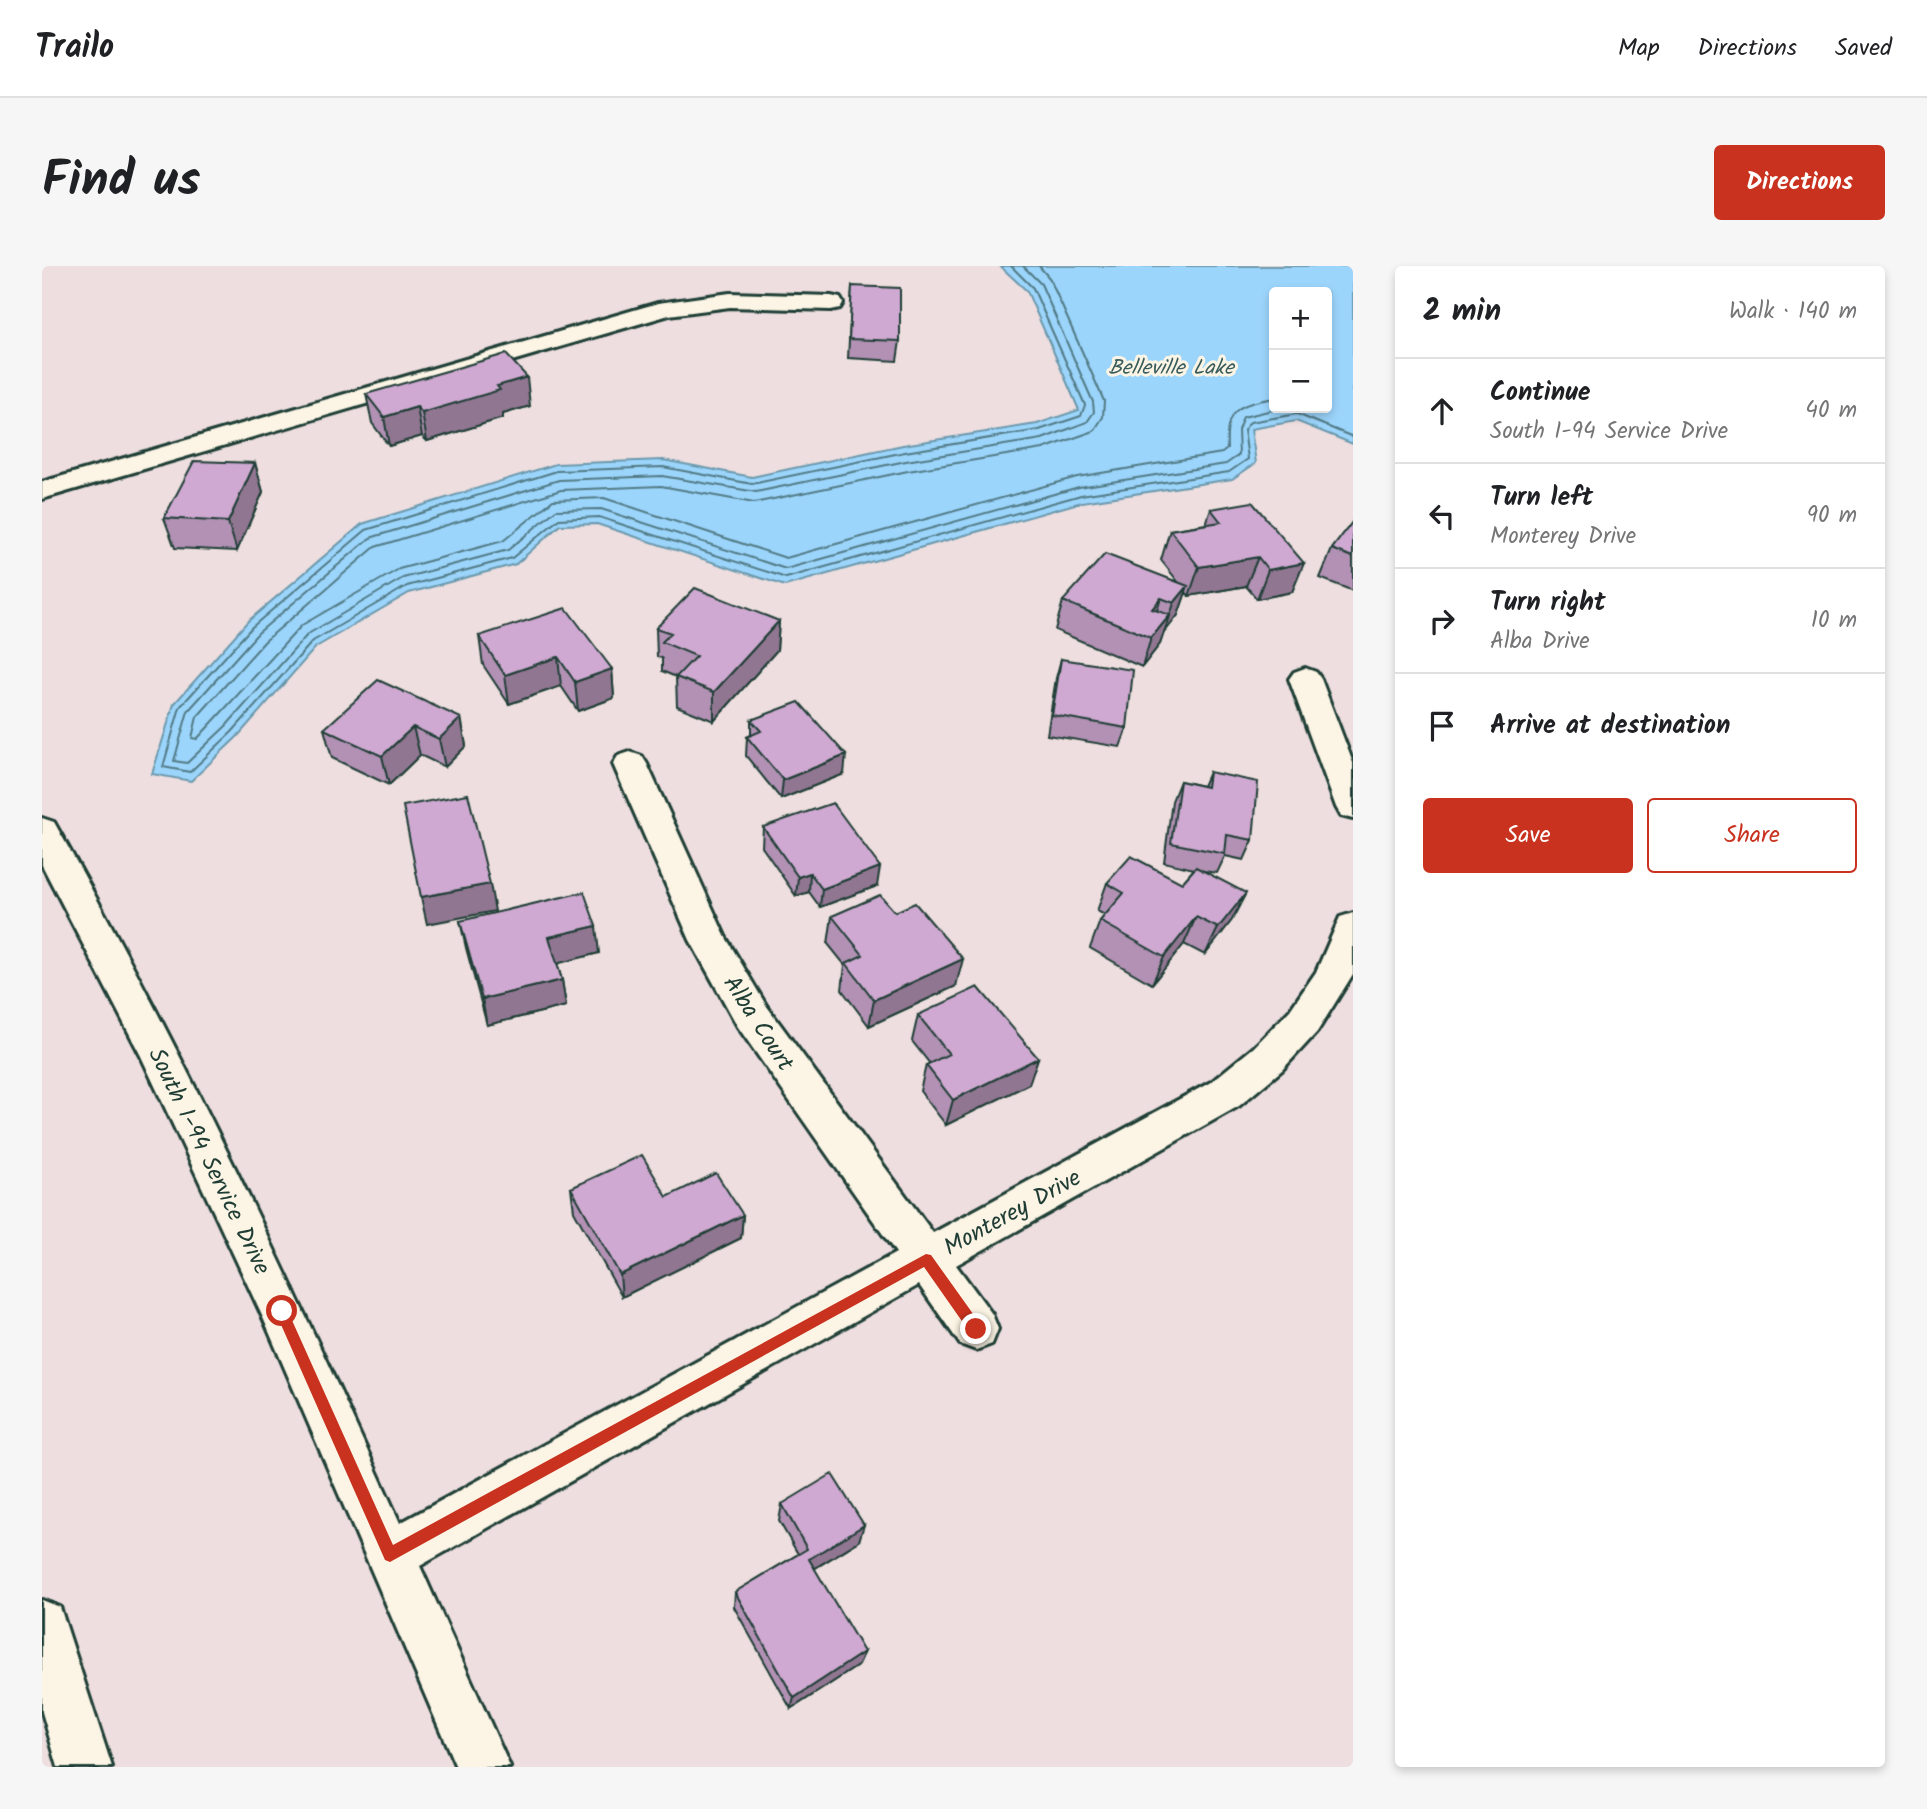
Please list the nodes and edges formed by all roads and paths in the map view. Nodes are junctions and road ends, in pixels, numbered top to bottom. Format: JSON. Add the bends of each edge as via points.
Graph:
{"nodes":[{"id":1,"x":831,"y":303,"type":"dead end"},
{"id":2,"x":42,"y":491,"type":"edge"},
{"id":3,"x":1305,"y":679,"type":"dead end"},
{"id":4,"x":630,"y":764,"type":"dead end"},
{"id":5,"x":1353,"y":807,"type":"edge"},
{"id":6,"x":42,"y":831,"type":"edge"},
{"id":7,"x":1349,"y":951,"type":"edge"},
{"id":8,"x":926,"y":1259,"type":"junction"},
{"id":9,"x":976,"y":1329,"type":"dead end"},
{"id":10,"x":390,"y":1555,"type":"junction"},
{"id":11,"x":42,"y":1625,"type":"edge"},
{"id":12,"x":85,"y":1767,"type":"edge"},
{"id":13,"x":482,"y":1767,"type":"edge"}],
"edges":[{"from":1,"to":2,"type":"main road","via":[[730,300],[667,308]]},
{"from":3,"to":5,"type":"main road"},
{"from":4,"to":8,"type":"main road","name":"Alba Court","via":[[708,940],[752,1016]]},
{"from":6,"to":10,"type":"main road","name":"South I-94 Service Drive","via":[[159,1053],[282,1311]]},
{"from":7,"to":8,"type":"main road","name":"Monterey Drive","via":[[1315,1008],[1276,1054],[1225,1094]]},
{"from":8,"to":9,"type":"main road","name":"Alba Court"},
{"from":8,"to":10,"type":"main road","name":"Monterey Drive"},
{"from":10,"to":13,"type":"main road","name":"South I-94 Service Drive"},
{"from":11,"to":12,"type":"main road"}]}
